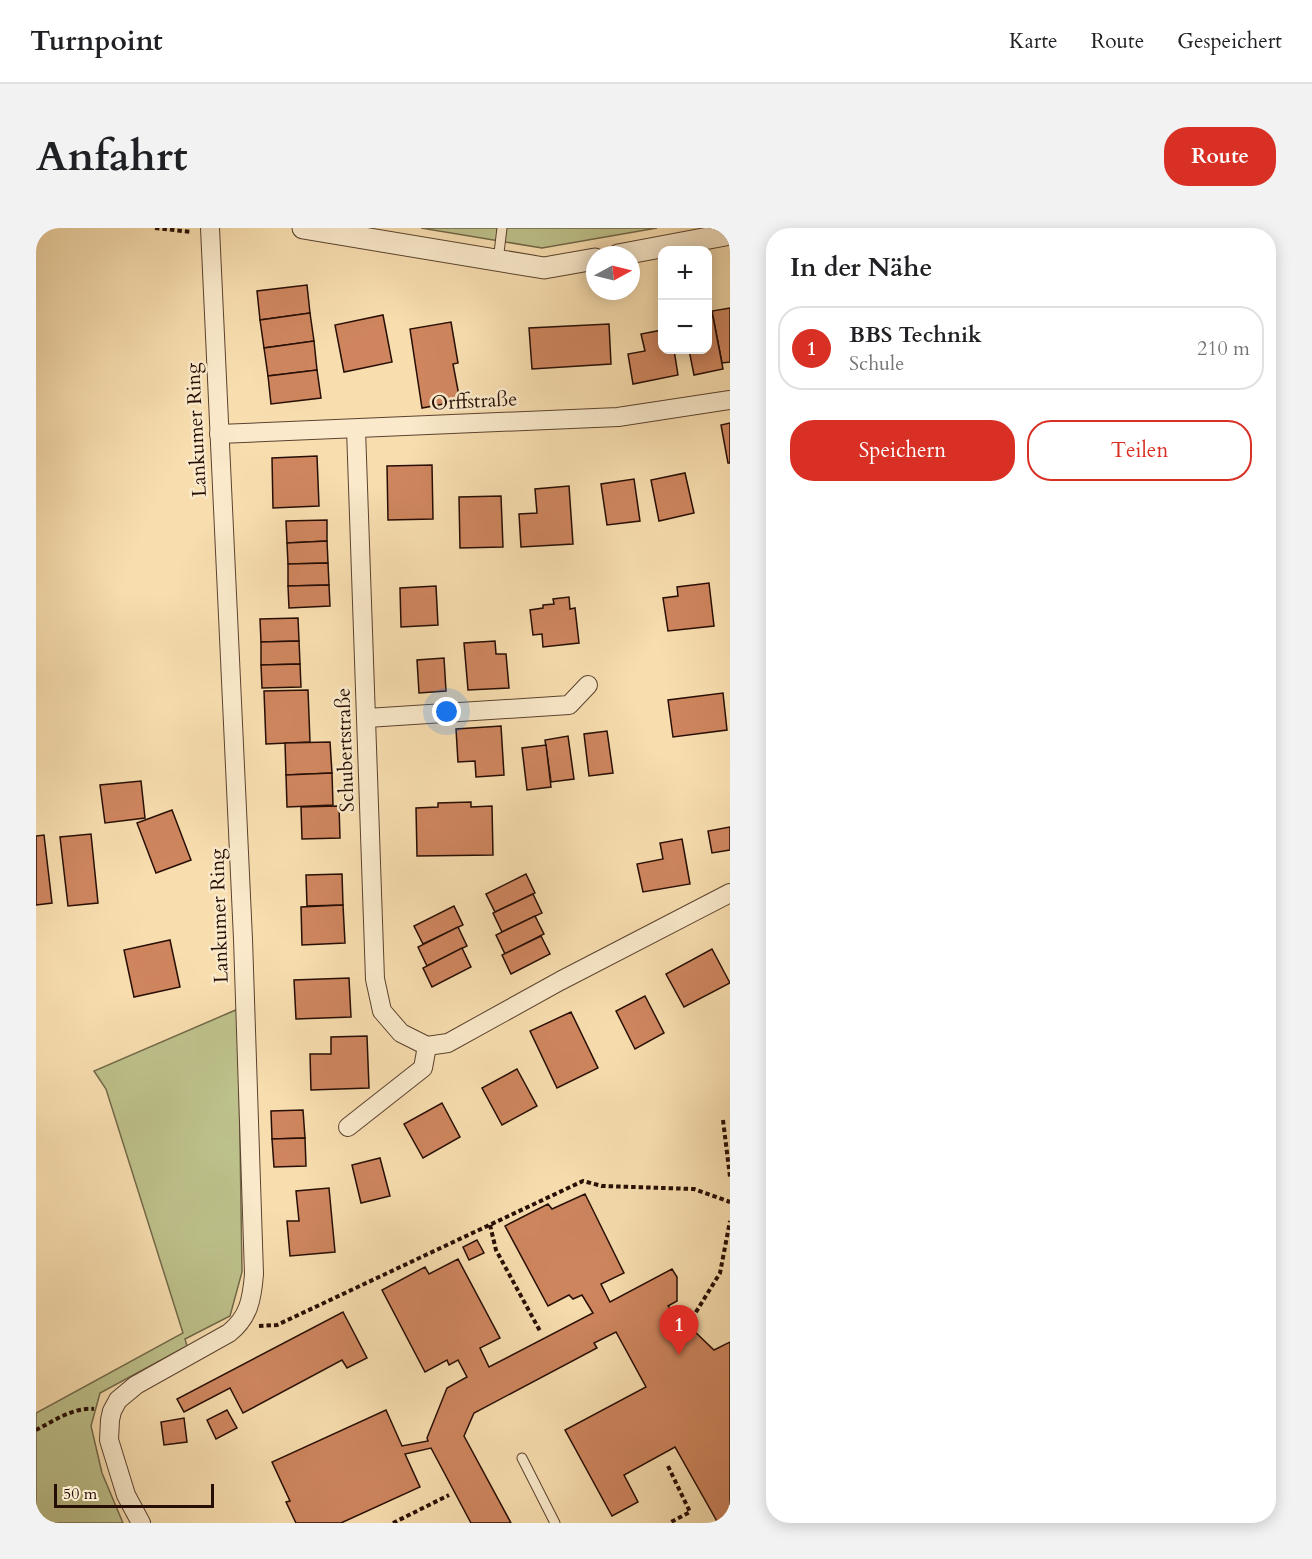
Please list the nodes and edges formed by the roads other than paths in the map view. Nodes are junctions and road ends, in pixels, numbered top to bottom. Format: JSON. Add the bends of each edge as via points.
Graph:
{"nodes":[{"id":1,"x":303,"y":228,"type":"edge"},
{"id":2,"x":502,"y":228,"type":"edge"},
{"id":3,"x":210,"y":231,"type":"edge"},
{"id":4,"x":730,"y":234,"type":"edge"},
{"id":5,"x":640,"y":251,"type":"edge"},
{"id":6,"x":498,"y":261,"type":"junction"},
{"id":7,"x":586,"y":261,"type":"edge"},
{"id":8,"x":730,"y":400,"type":"edge"},
{"id":9,"x":356,"y":429,"type":"junction"},
{"id":10,"x":219,"y":434,"type":"junction"},
{"id":11,"x":588,"y":685,"type":"dead end"},
{"id":12,"x":367,"y":718,"type":"junction"},
{"id":13,"x":730,"y":893,"type":"edge"},
{"id":14,"x":428,"y":1046,"type":"junction"},
{"id":15,"x":348,"y":1127,"type":"dead end"},
{"id":16,"x":522,"y":1458,"type":"dead end"},
{"id":17,"x":141,"y":1523,"type":"edge"},
{"id":18,"x":555,"y":1523,"type":"edge"}],
"edges":[{"from":1,"to":6,"type":"street"},
{"from":2,"to":6,"type":"lane"},
{"from":3,"to":10,"type":"street","name":"Lankumer Ring"},
{"from":4,"to":5,"type":"street"},
{"from":6,"to":7,"type":"street","via":[[544,268]]},
{"from":8,"to":9,"type":"street","name":"Orffstraße","via":[[618,417]]},
{"from":9,"to":10,"type":"street","name":"Orffstraße"},
{"from":9,"to":12,"type":"street","name":"Schubertstraße"},
{"from":10,"to":17,"type":"street","name":"Lankumer Ring","via":[[254,1274],[252,1299],[243,1319],[229,1333],[126,1392],[112,1411],[110,1440],[126,1495]]},
{"from":11,"to":12,"type":"street","via":[[568,705]]},
{"from":12,"to":14,"type":"street","name":"Schubertstraße","via":[[375,979],[382,1011],[401,1033]]},
{"from":13,"to":14,"type":"street","via":[[448,1043]]},
{"from":14,"to":15,"type":"street","via":[[423,1068]]},
{"from":16,"to":18,"type":"lane"}]}
